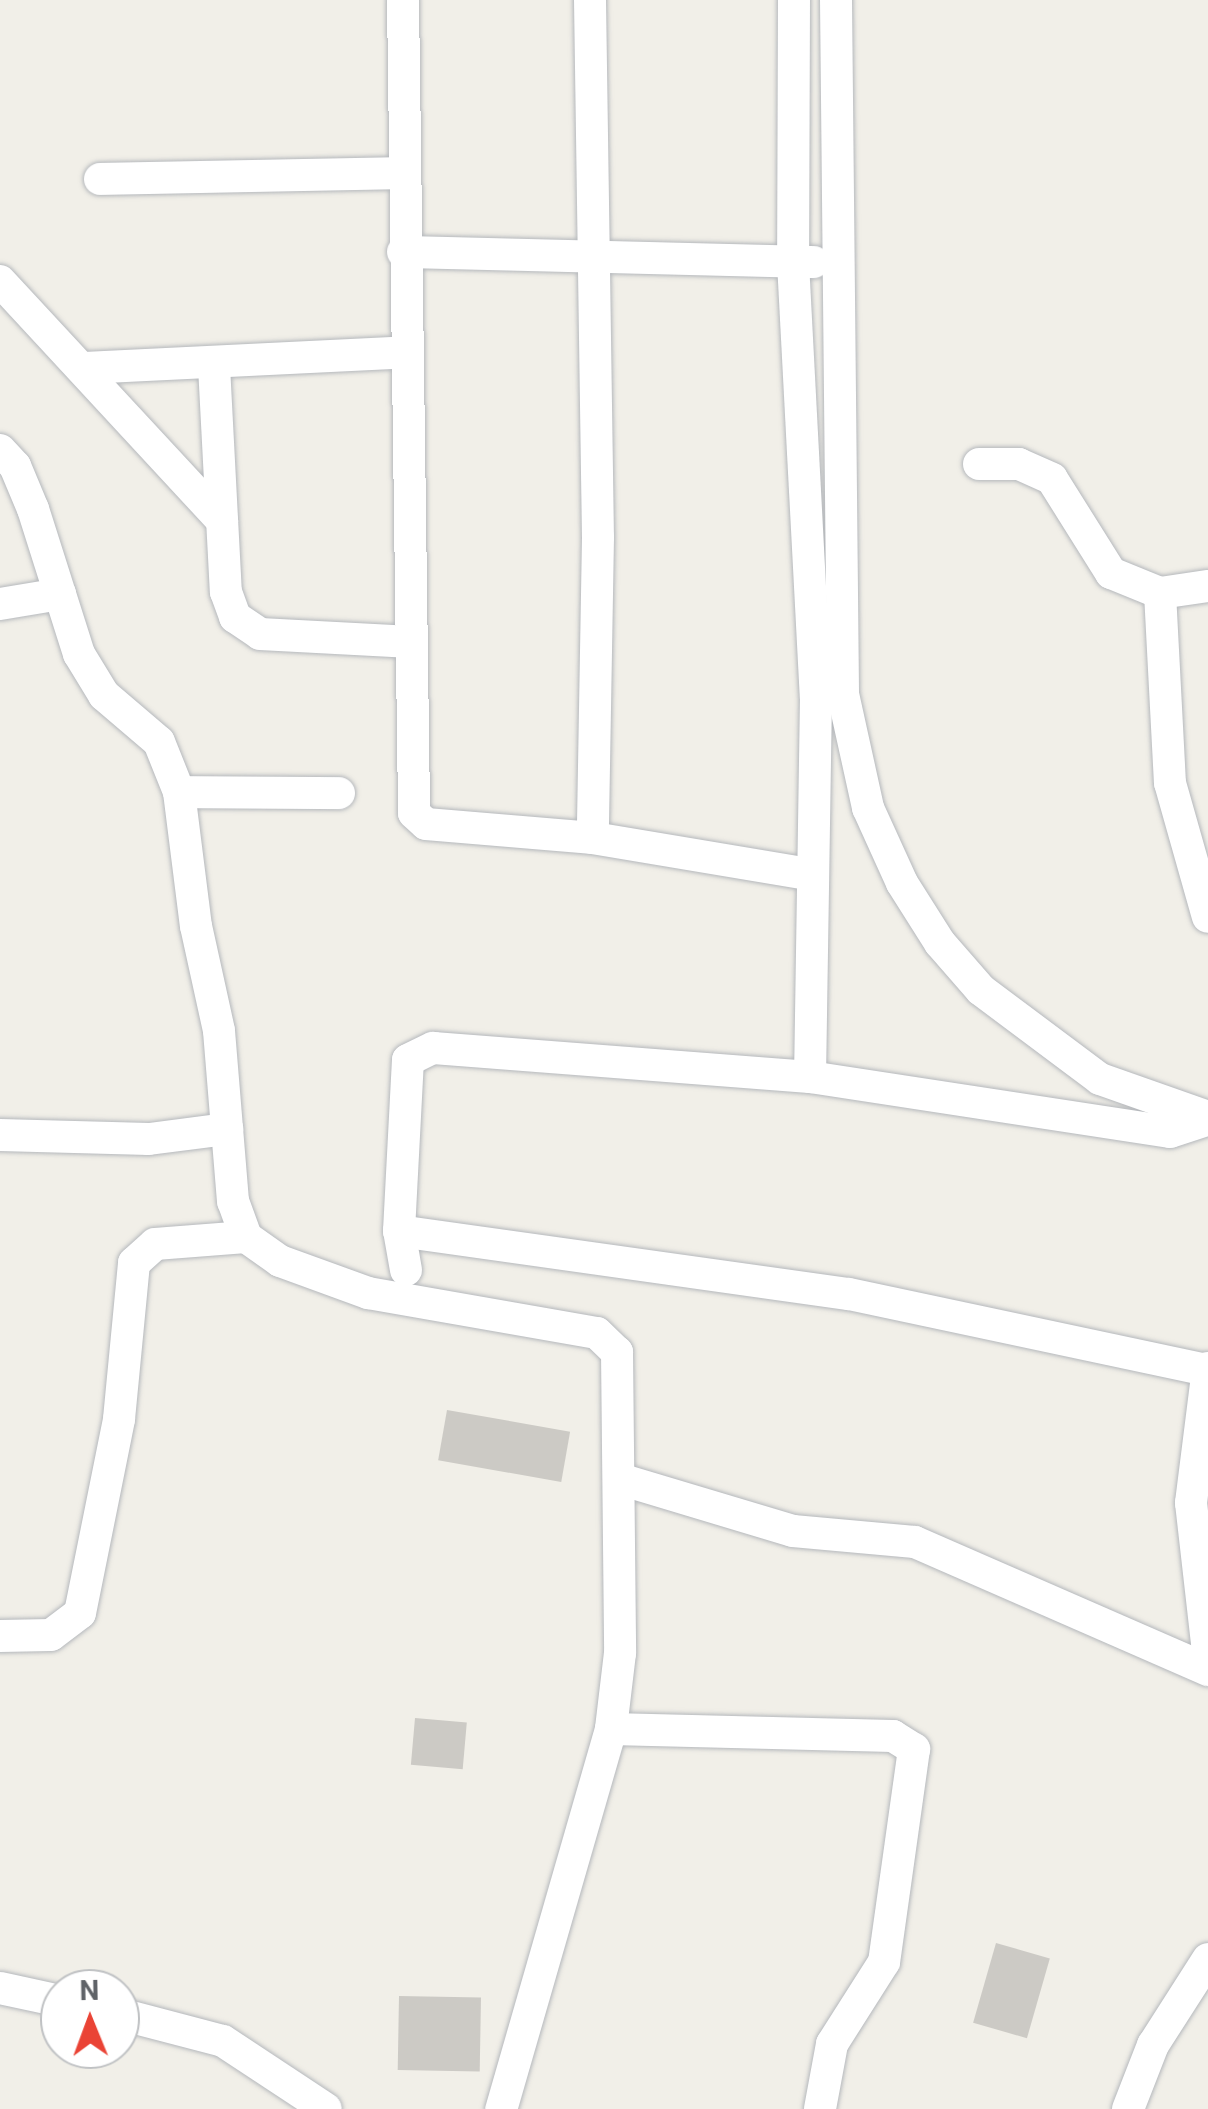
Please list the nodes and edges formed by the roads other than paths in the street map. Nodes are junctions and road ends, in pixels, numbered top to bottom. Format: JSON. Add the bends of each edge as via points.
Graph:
{"nodes":[{"id":1,"x":404,"y":0,"type":"edge"},
{"id":2,"x":590,"y":0,"type":"edge"},
{"id":3,"x":794,"y":0,"type":"edge"},
{"id":4,"x":836,"y":0,"type":"edge"},
{"id":5,"x":404,"y":173,"type":"junction"},
{"id":6,"x":100,"y":179,"type":"dead end"},
{"id":7,"x":403,"y":252,"type":"junction"},
{"id":8,"x":593,"y":254,"type":"junction"},
{"id":9,"x":794,"y":262,"type":"junction"},
{"id":10,"x":838,"y":262,"type":"junction"},
{"id":11,"x":0,"y":281,"type":"edge"},
{"id":12,"x":407,"y":352,"type":"junction"},
{"id":13,"x":214,"y":366,"type":"junction"},
{"id":14,"x":85,"y":368,"type":"junction"},
{"id":15,"x":0,"y":450,"type":"edge"},
{"id":16,"x":979,"y":464,"type":"dead end"},
{"id":17,"x":222,"y":521,"type":"junction"},
{"id":18,"x":1208,"y":586,"type":"edge"},
{"id":19,"x":1160,"y":593,"type":"junction"},
{"id":20,"x":60,"y":594,"type":"junction"},
{"id":21,"x":0,"y":604,"type":"edge"},
{"id":22,"x":412,"y":642,"type":"junction"},
{"id":23,"x":829,"y":696,"type":"junction"},
{"id":24,"x":179,"y":792,"type":"junction"},
{"id":25,"x":339,"y":793,"type":"dead end"},
{"id":26,"x":593,"y":838,"type":"junction"},
{"id":27,"x":808,"y":874,"type":"junction"},
{"id":28,"x":1208,"y":917,"type":"edge"},
{"id":29,"x":810,"y":1077,"type":"junction"},
{"id":30,"x":1208,"y":1118,"type":"edge"},
{"id":31,"x":227,"y":1130,"type":"junction"},
{"id":32,"x":0,"y":1136,"type":"edge"},
{"id":33,"x":399,"y":1231,"type":"junction"},
{"id":34,"x":246,"y":1237,"type":"junction"},
{"id":35,"x":406,"y":1270,"type":"dead end"},
{"id":36,"x":1208,"y":1369,"type":"edge"},
{"id":37,"x":623,"y":1480,"type":"junction"},
{"id":38,"x":0,"y":1636,"type":"edge"},
{"id":39,"x":1208,"y":1653,"type":"edge"},
{"id":40,"x":1208,"y":1670,"type":"edge"},
{"id":41,"x":610,"y":1728,"type":"junction"},
{"id":42,"x":1208,"y":1959,"type":"edge"},
{"id":43,"x":0,"y":1988,"type":"edge"},
{"id":44,"x":40,"y":1997,"type":"edge"},
{"id":45,"x":140,"y":2019,"type":"edge"},
{"id":46,"x":326,"y":2109,"type":"edge"},
{"id":47,"x":501,"y":2109,"type":"edge"},
{"id":48,"x":820,"y":2109,"type":"edge"},
{"id":49,"x":1128,"y":2109,"type":"edge"}],
"edges":[{"from":1,"to":5,"type":"street"},
{"from":2,"to":8,"type":"street"},
{"from":3,"to":9,"type":"street"},
{"from":4,"to":10,"type":"street"},
{"from":5,"to":6,"type":"street"},
{"from":5,"to":7,"type":"street"},
{"from":7,"to":8,"type":"street"},
{"from":7,"to":12,"type":"street"},
{"from":8,"to":9,"type":"street"},
{"from":8,"to":26,"type":"street"},
{"from":9,"to":10,"type":"street"},
{"from":9,"to":23,"type":"street"},
{"from":10,"to":23,"type":"street"},
{"from":11,"to":14,"type":"street"},
{"from":12,"to":13,"type":"street"},
{"from":12,"to":22,"type":"street"},
{"from":13,"to":14,"type":"street"},
{"from":13,"to":17,"type":"street"},
{"from":14,"to":17,"type":"street"},
{"from":15,"to":20,"type":"street","via":[[21,480]]},
{"from":16,"to":19,"type":"street","via":[[1019,464],[1052,479],[1111,573]]},
{"from":17,"to":22,"type":"street","via":[[228,604],[246,628]]},
{"from":18,"to":19,"type":"street"},
{"from":19,"to":28,"type":"street","via":[[1170,783]]},
{"from":20,"to":21,"type":"street"},
{"from":20,"to":24,"type":"street","via":[[96,682],[159,742]]},
{"from":22,"to":26,"type":"street","via":[[413,808],[420,820]]},
{"from":23,"to":27,"type":"street"},
{"from":23,"to":30,"type":"street","via":[[902,883],[940,943],[981,990],[1100,1080]]},
{"from":24,"to":25,"type":"street"},
{"from":24,"to":31,"type":"street","via":[[196,926],[219,1031]]},
{"from":26,"to":27,"type":"street"},
{"from":27,"to":29,"type":"street"},
{"from":29,"to":30,"type":"street","via":[[1170,1132]]},
{"from":29,"to":33,"type":"street","via":[[433,1048],[413,1052]]},
{"from":31,"to":32,"type":"street","via":[[150,1139]]},
{"from":31,"to":34,"type":"street","via":[[234,1201]]},
{"from":33,"to":35,"type":"street"},
{"from":33,"to":36,"type":"street","via":[[849,1294]]},
{"from":34,"to":37,"type":"street","via":[[280,1261],[368,1293],[608,1340],[621,1372]]},
{"from":34,"to":38,"type":"street","via":[[156,1244],[134,1263],[119,1419],[80,1614],[50,1635]]},
{"from":36,"to":39,"type":"street","via":[[1191,1503]]},
{"from":37,"to":40,"type":"street","via":[[794,1531],[915,1542]]},
{"from":37,"to":41,"type":"street","via":[[620,1653]]},
{"from":41,"to":47,"type":"street"},
{"from":41,"to":48,"type":"street","via":[[893,1736],[914,1749],[884,1962],[832,2044]]},
{"from":42,"to":49,"type":"street","via":[[1153,2045]]},
{"from":43,"to":44,"type":"street"},
{"from":45,"to":46,"type":"street","via":[[223,2041]]}]}
